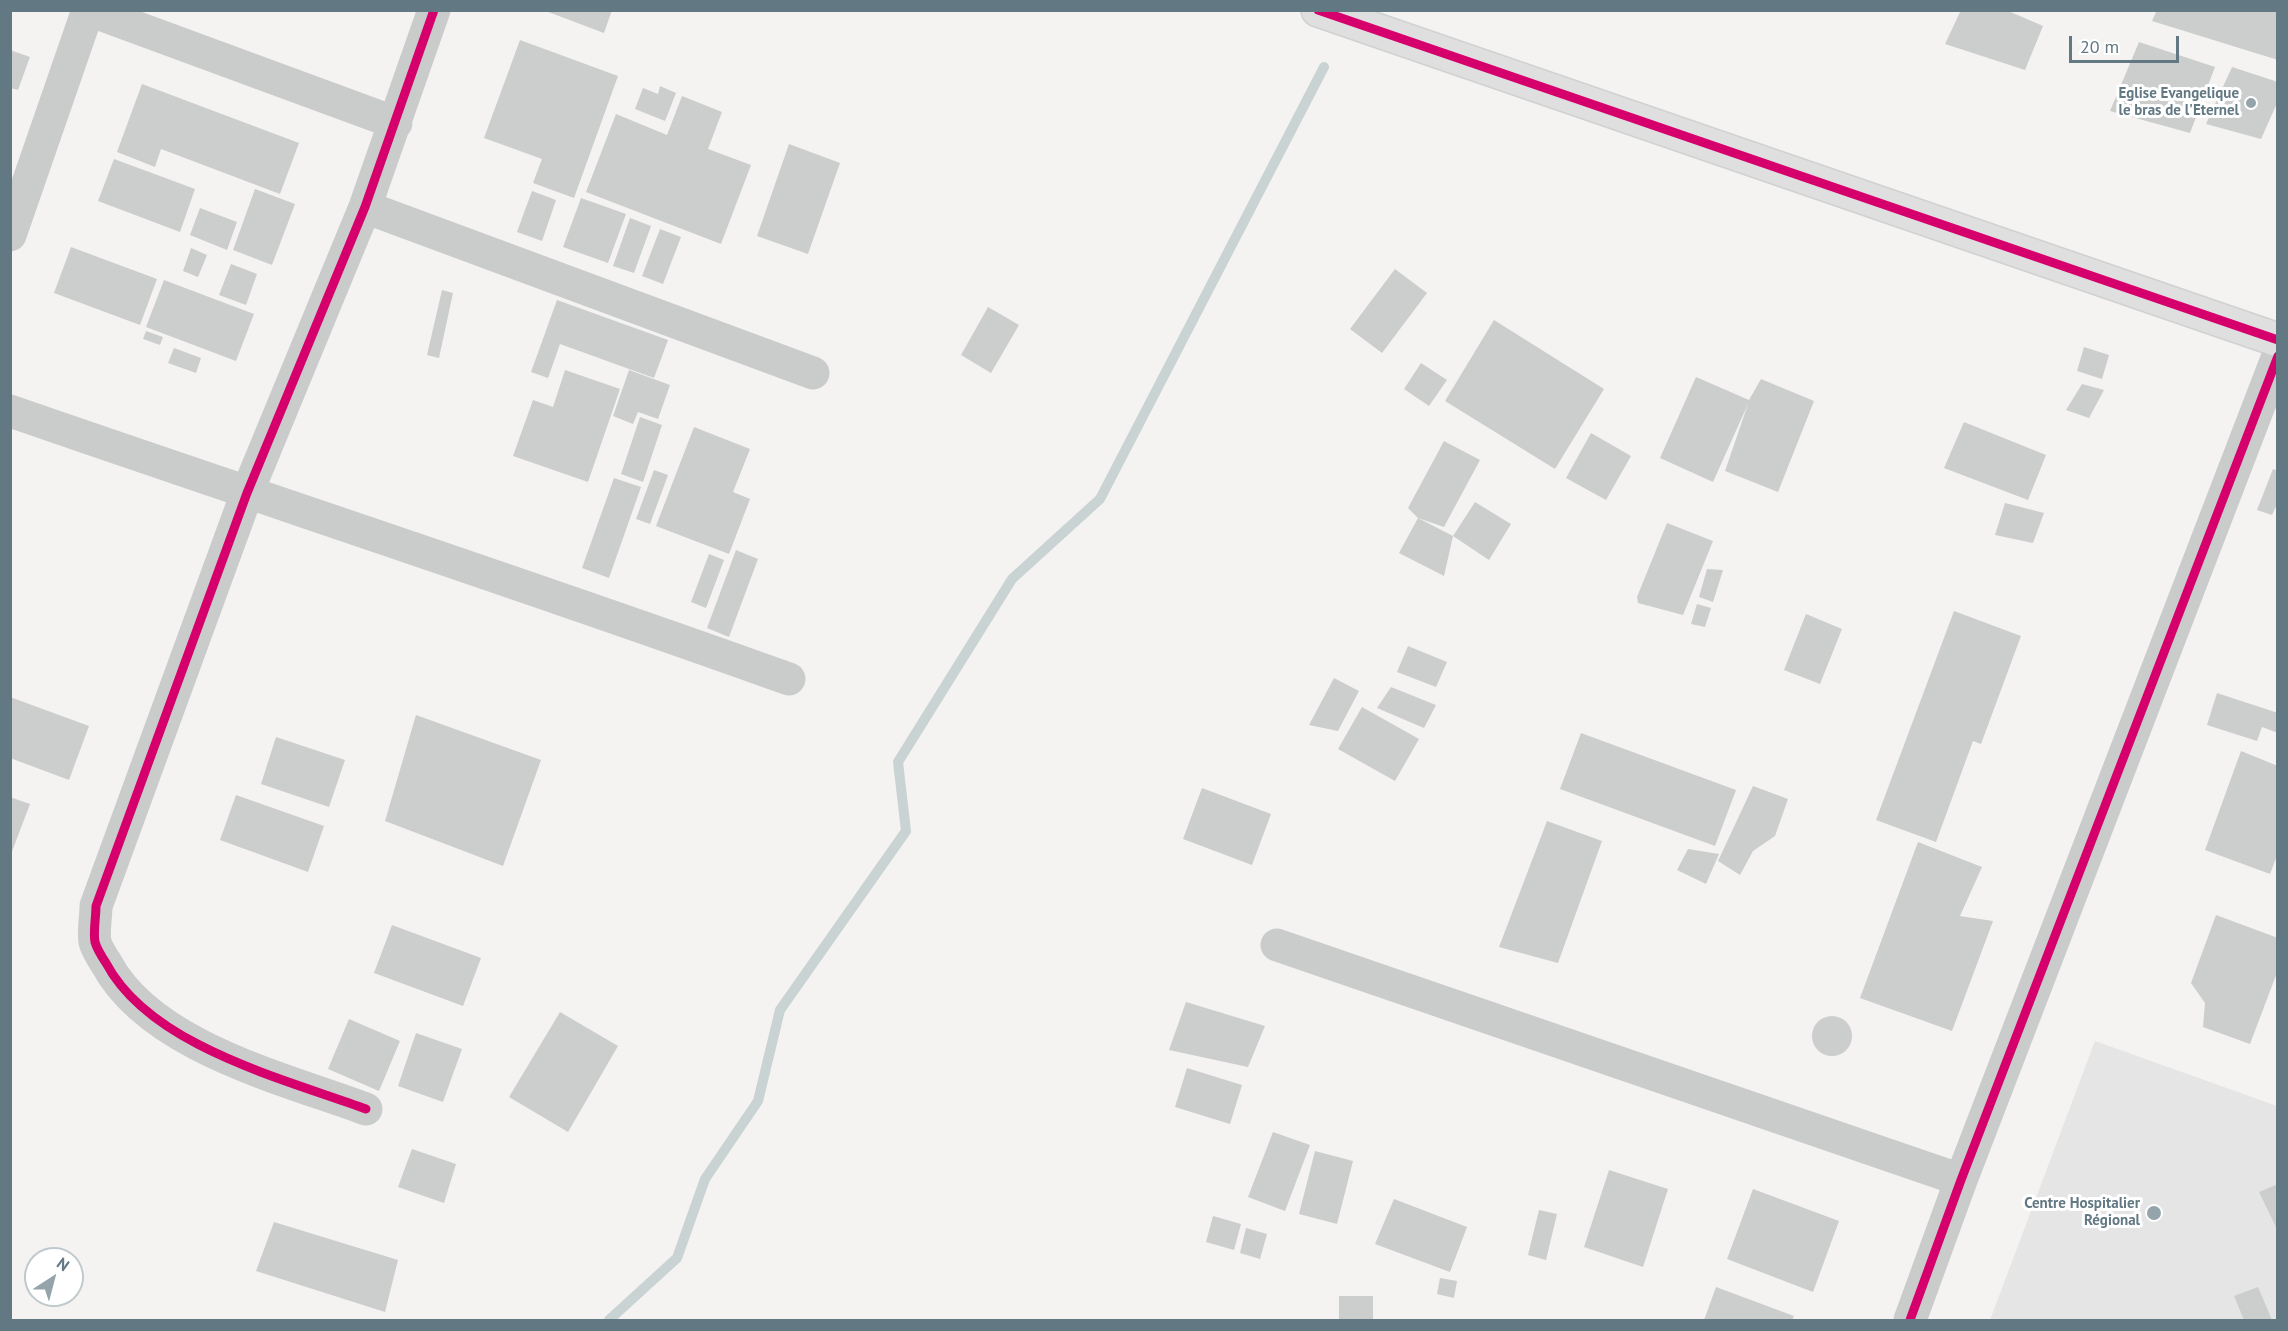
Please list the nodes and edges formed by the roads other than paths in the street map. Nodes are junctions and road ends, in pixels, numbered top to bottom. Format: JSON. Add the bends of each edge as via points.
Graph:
{"nodes":[{"id":1,"x":88,"y":10,"type":"edge"},
{"id":2,"x":434,"y":10,"type":"edge"},
{"id":3,"x":1318,"y":10,"type":"edge"},
{"id":4,"x":396,"y":123,"type":"junction"},
{"id":5,"x":364,"y":207,"type":"junction"},
{"id":6,"x":10,"y":235,"type":"edge"},
{"id":7,"x":2277,"y":340,"type":"edge"},
{"id":8,"x":2277,"y":356,"type":"edge"},
{"id":9,"x":813,"y":374,"type":"dead end"},
{"id":10,"x":10,"y":411,"type":"edge"},
{"id":11,"x":247,"y":493,"type":"junction"},
{"id":12,"x":789,"y":679,"type":"dead end"},
{"id":13,"x":1277,"y":945,"type":"dead end"},
{"id":14,"x":366,"y":1109,"type":"dead end"},
{"id":15,"x":1962,"y":1180,"type":"junction"},
{"id":16,"x":1910,"y":1320,"type":"edge"}],
"edges":[{"from":1,"to":4,"type":"street"},
{"from":1,"to":6,"type":"street"},
{"from":2,"to":4,"type":"street"},
{"from":3,"to":7,"type":"street"},
{"from":4,"to":5,"type":"street"},
{"from":5,"to":9,"type":"street"},
{"from":5,"to":11,"type":"street"},
{"from":8,"to":15,"type":"street"},
{"from":10,"to":11,"type":"street"},
{"from":11,"to":12,"type":"street"},
{"from":11,"to":14,"type":"street","via":[[96,906],[95,942],[113,977],[141,1007],[178,1034],[216,1054]]},
{"from":13,"to":15,"type":"street"},
{"from":15,"to":16,"type":"street"}]}
